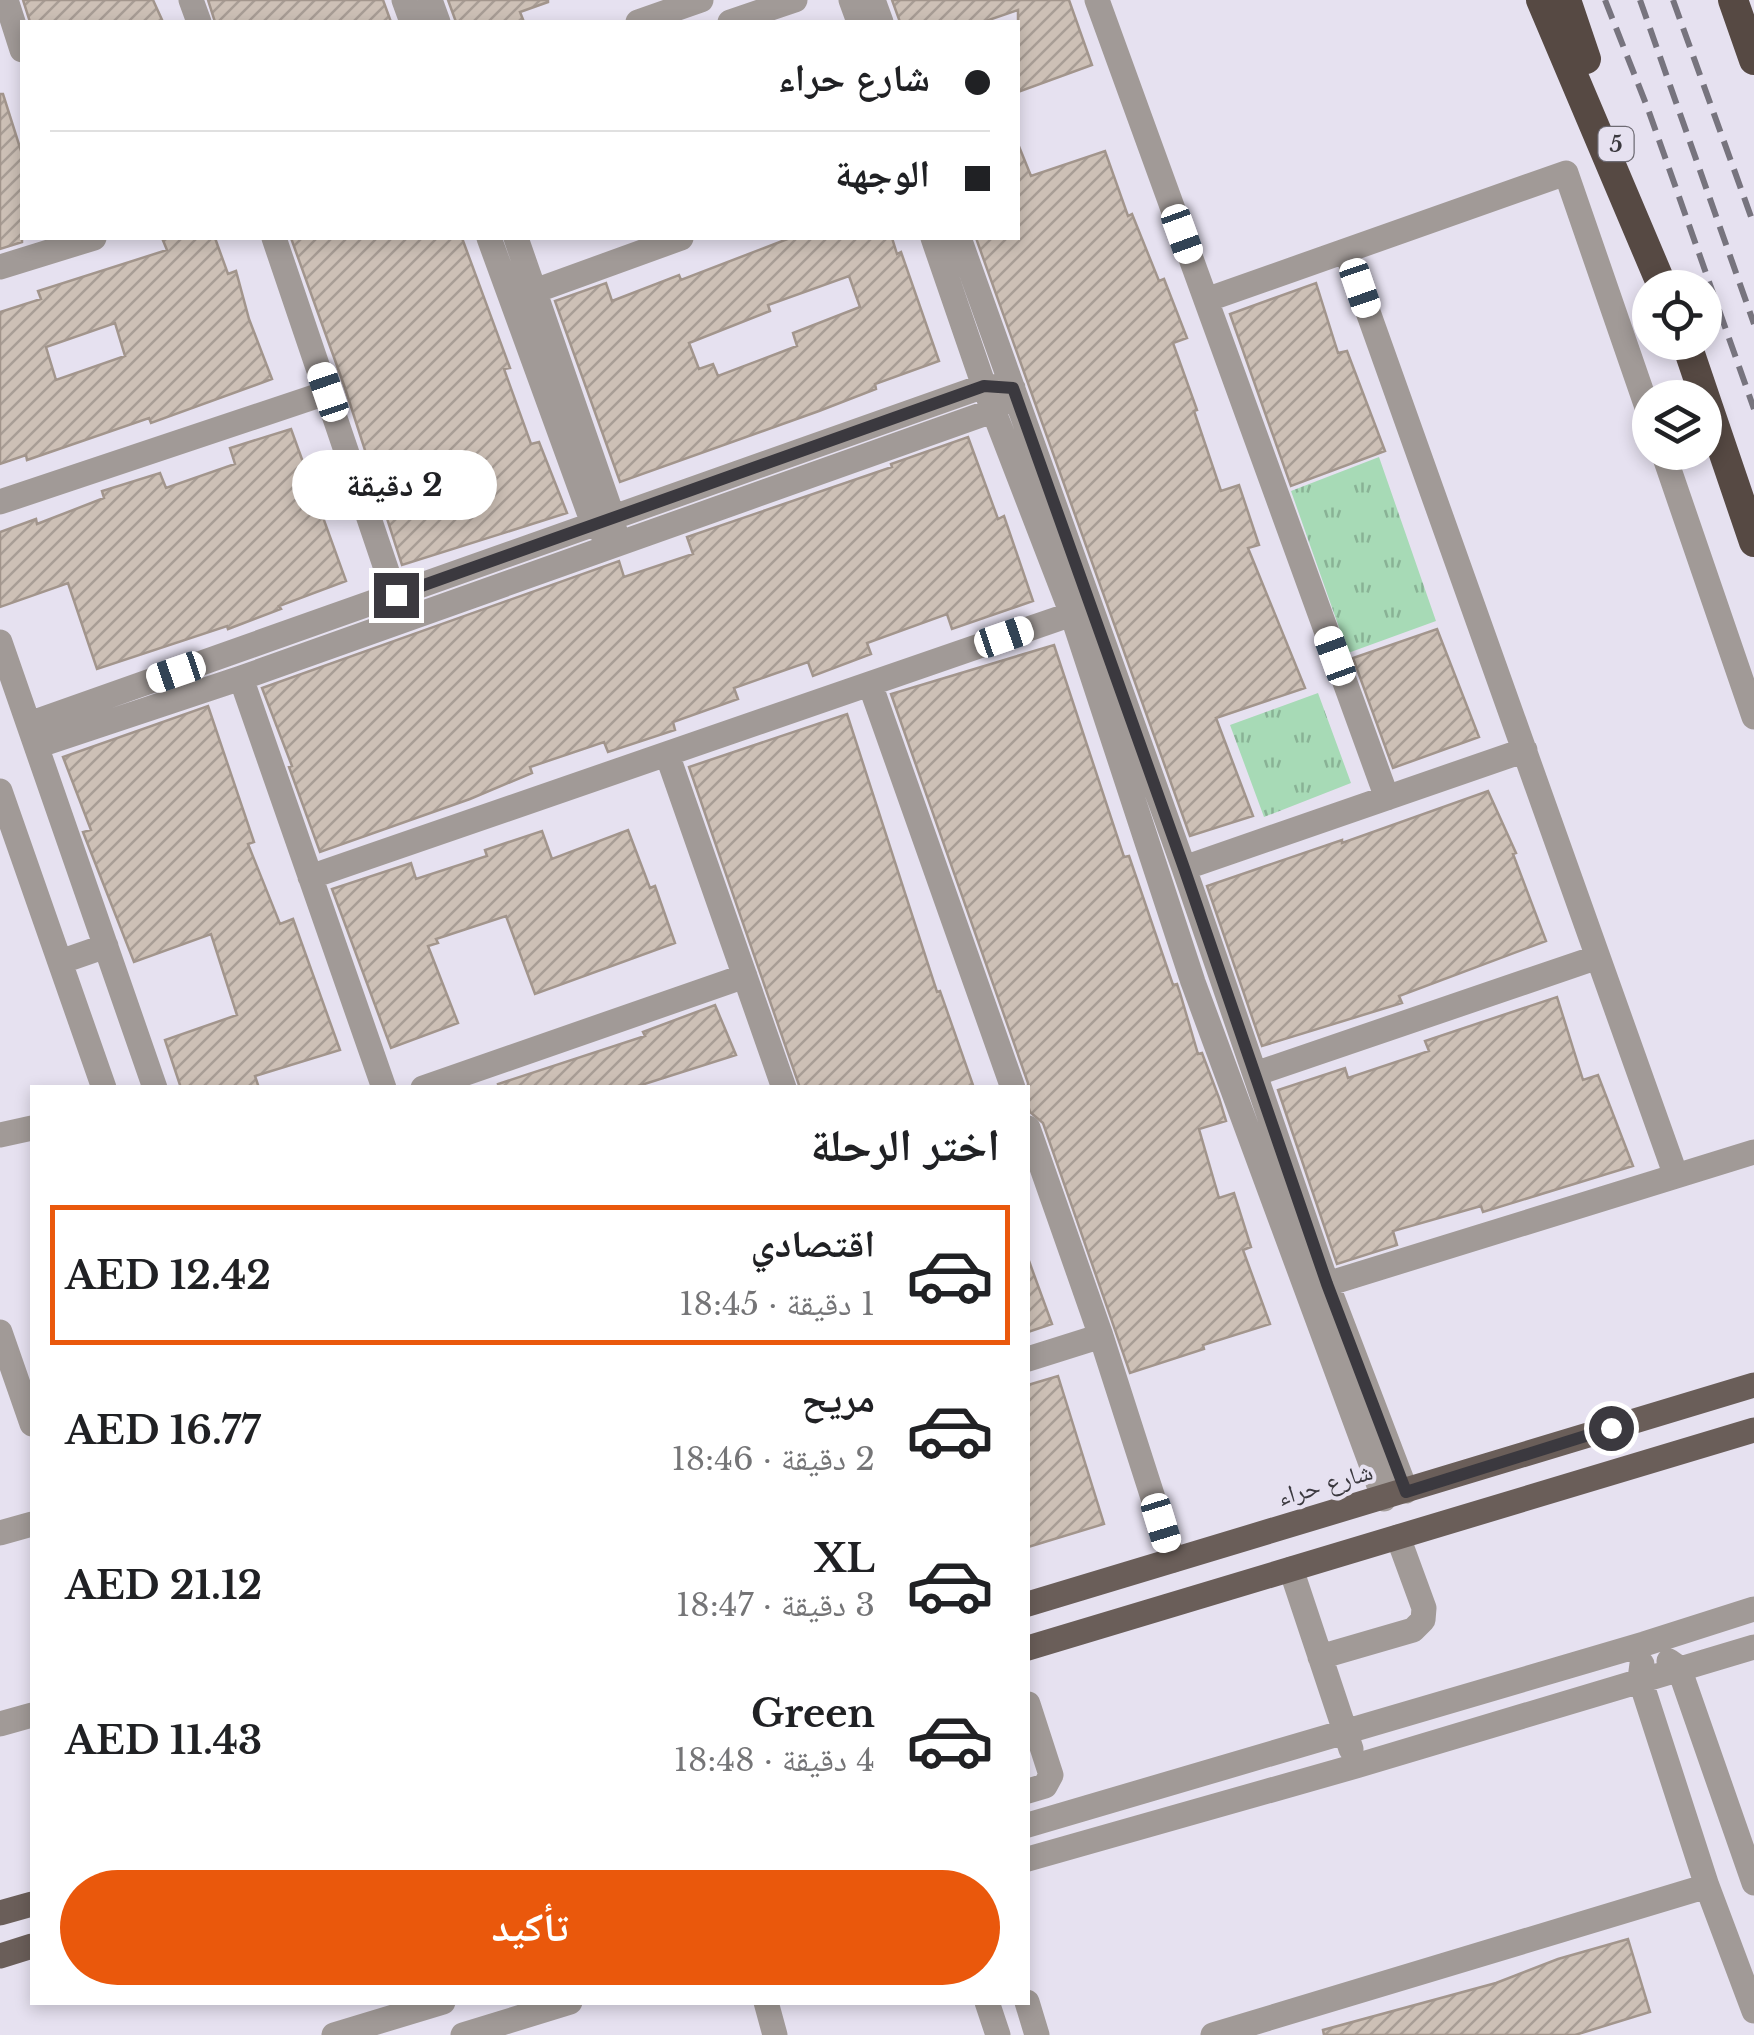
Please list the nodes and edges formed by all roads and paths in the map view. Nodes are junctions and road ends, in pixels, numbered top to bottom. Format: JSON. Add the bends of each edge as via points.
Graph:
{"nodes":[{"id":1,"x":6,"y":0,"type":"edge"},
{"id":2,"x":700,"y":0,"type":"edge"},
{"id":3,"x":795,"y":0,"type":"edge"},
{"id":4,"x":1097,"y":0,"type":"edge"},
{"id":5,"x":1542,"y":0,"type":"edge"},
{"id":6,"x":1566,"y":0,"type":"edge"},
{"id":7,"x":1733,"y":0,"type":"edge"},
{"id":8,"x":761,"y":6,"type":"edge"},
{"id":9,"x":644,"y":20,"type":"edge"},
{"id":10,"x":734,"y":20,"type":"edge"},
{"id":11,"x":20,"y":44,"type":"edge"},
{"id":12,"x":1754,"y":60,"type":"edge"},
{"id":13,"x":83,"y":240,"type":"edge"},
{"id":14,"x":275,"y":240,"type":"edge"},
{"id":15,"x":490,"y":240,"type":"edge"},
{"id":16,"x":516,"y":240,"type":"edge"},
{"id":17,"x":675,"y":240,"type":"edge"},
{"id":18,"x":934,"y":240,"type":"edge"},
{"id":19,"x":959,"y":240,"type":"edge"},
{"id":20,"x":1347,"y":253,"type":"junction"},
{"id":21,"x":0,"y":267,"type":"edge"},
{"id":22,"x":1657,"y":270,"type":"edge"},
{"id":23,"x":1659,"y":270,"type":"edge"},
{"id":24,"x":523,"y":295,"type":"junction"},
{"id":25,"x":1206,"y":300,"type":"junction"},
{"id":26,"x":1638,"y":380,"type":"edge"},
{"id":27,"x":984,"y":386,"type":"junction"},
{"id":28,"x":1013,"y":388,"type":"junction"},
{"id":29,"x":328,"y":392,"type":"junction"},
{"id":30,"x":995,"y":410,"type":"junction"},
{"id":31,"x":1722,"y":448,"type":"edge"},
{"id":32,"x":1669,"y":470,"type":"edge"},
{"id":33,"x":0,"y":502,"type":"edge"},
{"id":34,"x":608,"y":529,"type":"junction"},
{"id":35,"x":1754,"y":542,"type":"edge"},
{"id":36,"x":396,"y":595,"type":"junction"},
{"id":37,"x":1072,"y":614,"type":"junction"},
{"id":38,"x":0,"y":642,"type":"edge"},
{"id":39,"x":241,"y":678,"type":"junction"},
{"id":40,"x":870,"y":684,"type":"junction"},
{"id":41,"x":1754,"y":717,"type":"edge"},
{"id":42,"x":33,"y":735,"type":"junction"},
{"id":43,"x":1525,"y":750,"type":"junction"},
{"id":44,"x":667,"y":754,"type":"junction"},
{"id":45,"x":0,"y":791,"type":"edge"},
{"id":46,"x":1387,"y":798,"type":"junction"},
{"id":47,"x":1184,"y":868,"type":"junction"},
{"id":48,"x":310,"y":878,"type":"junction"},
{"id":49,"x":106,"y":946,"type":"junction"},
{"id":50,"x":1598,"y":957,"type":"junction"},
{"id":51,"x":60,"y":962,"type":"junction"},
{"id":52,"x":1220,"y":971,"type":"junction"},
{"id":53,"x":745,"y":976,"type":"junction"},
{"id":54,"x":1193,"y":982,"type":"junction"},
{"id":55,"x":1255,"y":1074,"type":"junction"},
{"id":56,"x":103,"y":1085,"type":"edge"},
{"id":57,"x":155,"y":1085,"type":"edge"},
{"id":58,"x":383,"y":1085,"type":"edge"},
{"id":59,"x":432,"y":1085,"type":"edge"},
{"id":60,"x":783,"y":1085,"type":"edge"},
{"id":61,"x":1012,"y":1085,"type":"edge"},
{"id":62,"x":30,"y":1128,"type":"edge"},
{"id":63,"x":1030,"y":1134,"type":"edge"},
{"id":64,"x":0,"y":1136,"type":"edge"},
{"id":65,"x":1754,"y":1152,"type":"edge"},
{"id":66,"x":1676,"y":1176,"type":"junction"},
{"id":67,"x":1327,"y":1284,"type":"junction"},
{"id":68,"x":0,"y":1332,"type":"edge"},
{"id":69,"x":1102,"y":1336,"type":"junction"},
{"id":70,"x":1030,"y":1358,"type":"edge"},
{"id":71,"x":1754,"y":1385,"type":"edge"},
{"id":72,"x":30,"y":1418,"type":"edge"},
{"id":73,"x":1754,"y":1430,"type":"edge"},
{"id":74,"x":1540,"y":1450,"type":"junction"},
{"id":75,"x":1559,"y":1488,"type":"junction"},
{"id":76,"x":1395,"y":1495,"type":"junction"},
{"id":77,"x":30,"y":1525,"type":"edge"},
{"id":78,"x":0,"y":1533,"type":"edge"},
{"id":79,"x":1398,"y":1536,"type":"junction"},
{"id":80,"x":1173,"y":1560,"type":"junction"},
{"id":81,"x":1291,"y":1569,"type":"junction"},
{"id":82,"x":1030,"y":1603,"type":"edge"},
{"id":83,"x":1754,"y":1609,"type":"edge"},
{"id":84,"x":1644,"y":1644,"type":"junction"},
{"id":85,"x":1030,"y":1647,"type":"edge"},
{"id":86,"x":1754,"y":1647,"type":"edge"},
{"id":87,"x":1320,"y":1657,"type":"junction"},
{"id":88,"x":1680,"y":1668,"type":"junction"},
{"id":89,"x":1640,"y":1679,"type":"junction"},
{"id":90,"x":1030,"y":1710,"type":"edge"},
{"id":91,"x":30,"y":1716,"type":"edge"},
{"id":92,"x":0,"y":1724,"type":"edge"},
{"id":93,"x":1346,"y":1733,"type":"junction"},
{"id":94,"x":1356,"y":1766,"type":"junction"},
{"id":95,"x":1030,"y":1790,"type":"edge"},
{"id":96,"x":1030,"y":1823,"type":"edge"},
{"id":97,"x":1030,"y":1858,"type":"edge"},
{"id":98,"x":1754,"y":1883,"type":"edge"},
{"id":99,"x":1706,"y":1886,"type":"junction"},
{"id":100,"x":30,"y":1905,"type":"edge"},
{"id":101,"x":0,"y":1914,"type":"edge"},
{"id":102,"x":30,"y":1947,"type":"edge"},
{"id":103,"x":0,"y":1956,"type":"edge"},
{"id":104,"x":433,"y":2005,"type":"edge"},
{"id":105,"x":560,"y":2005,"type":"edge"},
{"id":106,"x":767,"y":2005,"type":"edge"},
{"id":107,"x":989,"y":2005,"type":"edge"},
{"id":108,"x":1029,"y":2005,"type":"edge"},
{"id":109,"x":1754,"y":2011,"type":"edge"},
{"id":110,"x":334,"y":2035,"type":"edge"},
{"id":111,"x":463,"y":2035,"type":"edge"},
{"id":112,"x":776,"y":2035,"type":"edge"},
{"id":113,"x":998,"y":2035,"type":"edge"},
{"id":114,"x":1037,"y":2035,"type":"edge"},
{"id":115,"x":1213,"y":2035,"type":"edge"}],
"edges":[{"from":1,"to":11,"type":"street"},
{"from":2,"to":9,"type":"street"},
{"from":3,"to":8,"type":"street"},
{"from":4,"to":25,"type":"street"},
{"from":5,"to":22,"type":"highway"},
{"from":6,"to":23,"type":"highway","number":"5"},
{"from":7,"to":12,"type":"highway"},
{"from":8,"to":10,"type":"street"},
{"from":13,"to":21,"type":"street"},
{"from":14,"to":29,"type":"street"},
{"from":15,"to":24,"type":"street"},
{"from":16,"to":24,"type":"street"},
{"from":17,"to":24,"type":"street"},
{"from":18,"to":27,"type":"street"},
{"from":19,"to":28,"type":"street"},
{"from":20,"to":25,"type":"street"},
{"from":20,"to":26,"type":"street","via":[[1566,173]]},
{"from":20,"to":43,"type":"street"},
{"from":24,"to":34,"type":"street"},
{"from":25,"to":46,"type":"street"},
{"from":27,"to":28,"type":"street"},
{"from":27,"to":30,"type":"street"},
{"from":27,"to":34,"type":"street"},
{"from":28,"to":30,"type":"street"},
{"from":28,"to":47,"type":"street"},
{"from":29,"to":33,"type":"street"},
{"from":29,"to":36,"type":"street"},
{"from":30,"to":34,"type":"street"},
{"from":30,"to":37,"type":"street"},
{"from":31,"to":35,"type":"highway"},
{"from":32,"to":41,"type":"street"},
{"from":34,"to":36,"type":"street"},
{"from":34,"to":39,"type":"street"},
{"from":36,"to":42,"type":"street"},
{"from":37,"to":40,"type":"street"},
{"from":37,"to":54,"type":"street"},
{"from":38,"to":42,"type":"street"},
{"from":39,"to":42,"type":"street"},
{"from":39,"to":48,"type":"street"},
{"from":40,"to":44,"type":"street"},
{"from":40,"to":61,"type":"street"},
{"from":42,"to":49,"type":"street"},
{"from":43,"to":46,"type":"street"},
{"from":43,"to":50,"type":"street"},
{"from":44,"to":48,"type":"street"},
{"from":44,"to":53,"type":"street"},
{"from":45,"to":51,"type":"street"},
{"from":46,"to":47,"type":"street"},
{"from":47,"to":52,"type":"street"},
{"from":48,"to":58,"type":"street"},
{"from":49,"to":51,"type":"street"},
{"from":49,"to":57,"type":"street"},
{"from":50,"to":55,"type":"street"},
{"from":50,"to":66,"type":"street"},
{"from":51,"to":56,"type":"street"},
{"from":52,"to":54,"type":"street"},
{"from":52,"to":55,"type":"street"},
{"from":53,"to":59,"type":"street"},
{"from":53,"to":60,"type":"street"},
{"from":54,"to":76,"type":"street"},
{"from":55,"to":67,"type":"street"},
{"from":62,"to":64,"type":"street"},
{"from":63,"to":69,"type":"street"},
{"from":65,"to":66,"type":"street"},
{"from":66,"to":67,"type":"street"},
{"from":67,"to":76,"type":"street"},
{"from":68,"to":72,"type":"street"},
{"from":69,"to":70,"type":"street"},
{"from":69,"to":80,"type":"street"},
{"from":71,"to":74,"type":"main road","name":"شارع حراء"},
{"from":73,"to":75,"type":"main road"},
{"from":74,"to":75,"type":"main road"},
{"from":74,"to":76,"type":"main road","name":"شارع حراء"},
{"from":75,"to":79,"type":"main road"},
{"from":76,"to":80,"type":"main road","name":"شارع حراء"},
{"from":77,"to":78,"type":"street"},
{"from":79,"to":81,"type":"main road"},
{"from":79,"to":87,"type":"street","via":[[1423,1620],[1413,1630]]},
{"from":80,"to":82,"type":"main road","name":"شارع حراء"},
{"from":81,"to":85,"type":"main road"},
{"from":81,"to":87,"type":"street"},
{"from":83,"to":84,"type":"street"},
{"from":84,"to":88,"type":"street"},
{"from":84,"to":89,"type":"street"},
{"from":84,"to":93,"type":"street"},
{"from":86,"to":88,"type":"street"},
{"from":87,"to":93,"type":"street"},
{"from":88,"to":89,"type":"street"},
{"from":88,"to":98,"type":"street"},
{"from":89,"to":94,"type":"street"},
{"from":89,"to":99,"type":"street"},
{"from":90,"to":95,"type":"street","via":[[1051,1775],[1045,1786]]},
{"from":91,"to":92,"type":"street"},
{"from":93,"to":94,"type":"street"},
{"from":93,"to":96,"type":"street"},
{"from":94,"to":97,"type":"street"},
{"from":99,"to":109,"type":"street"},
{"from":99,"to":115,"type":"street"},
{"from":100,"to":101,"type":"main road"},
{"from":102,"to":103,"type":"main road"},
{"from":104,"to":110,"type":"street"},
{"from":105,"to":111,"type":"street"},
{"from":106,"to":112,"type":"street"},
{"from":107,"to":113,"type":"street"},
{"from":108,"to":114,"type":"street"}]}
